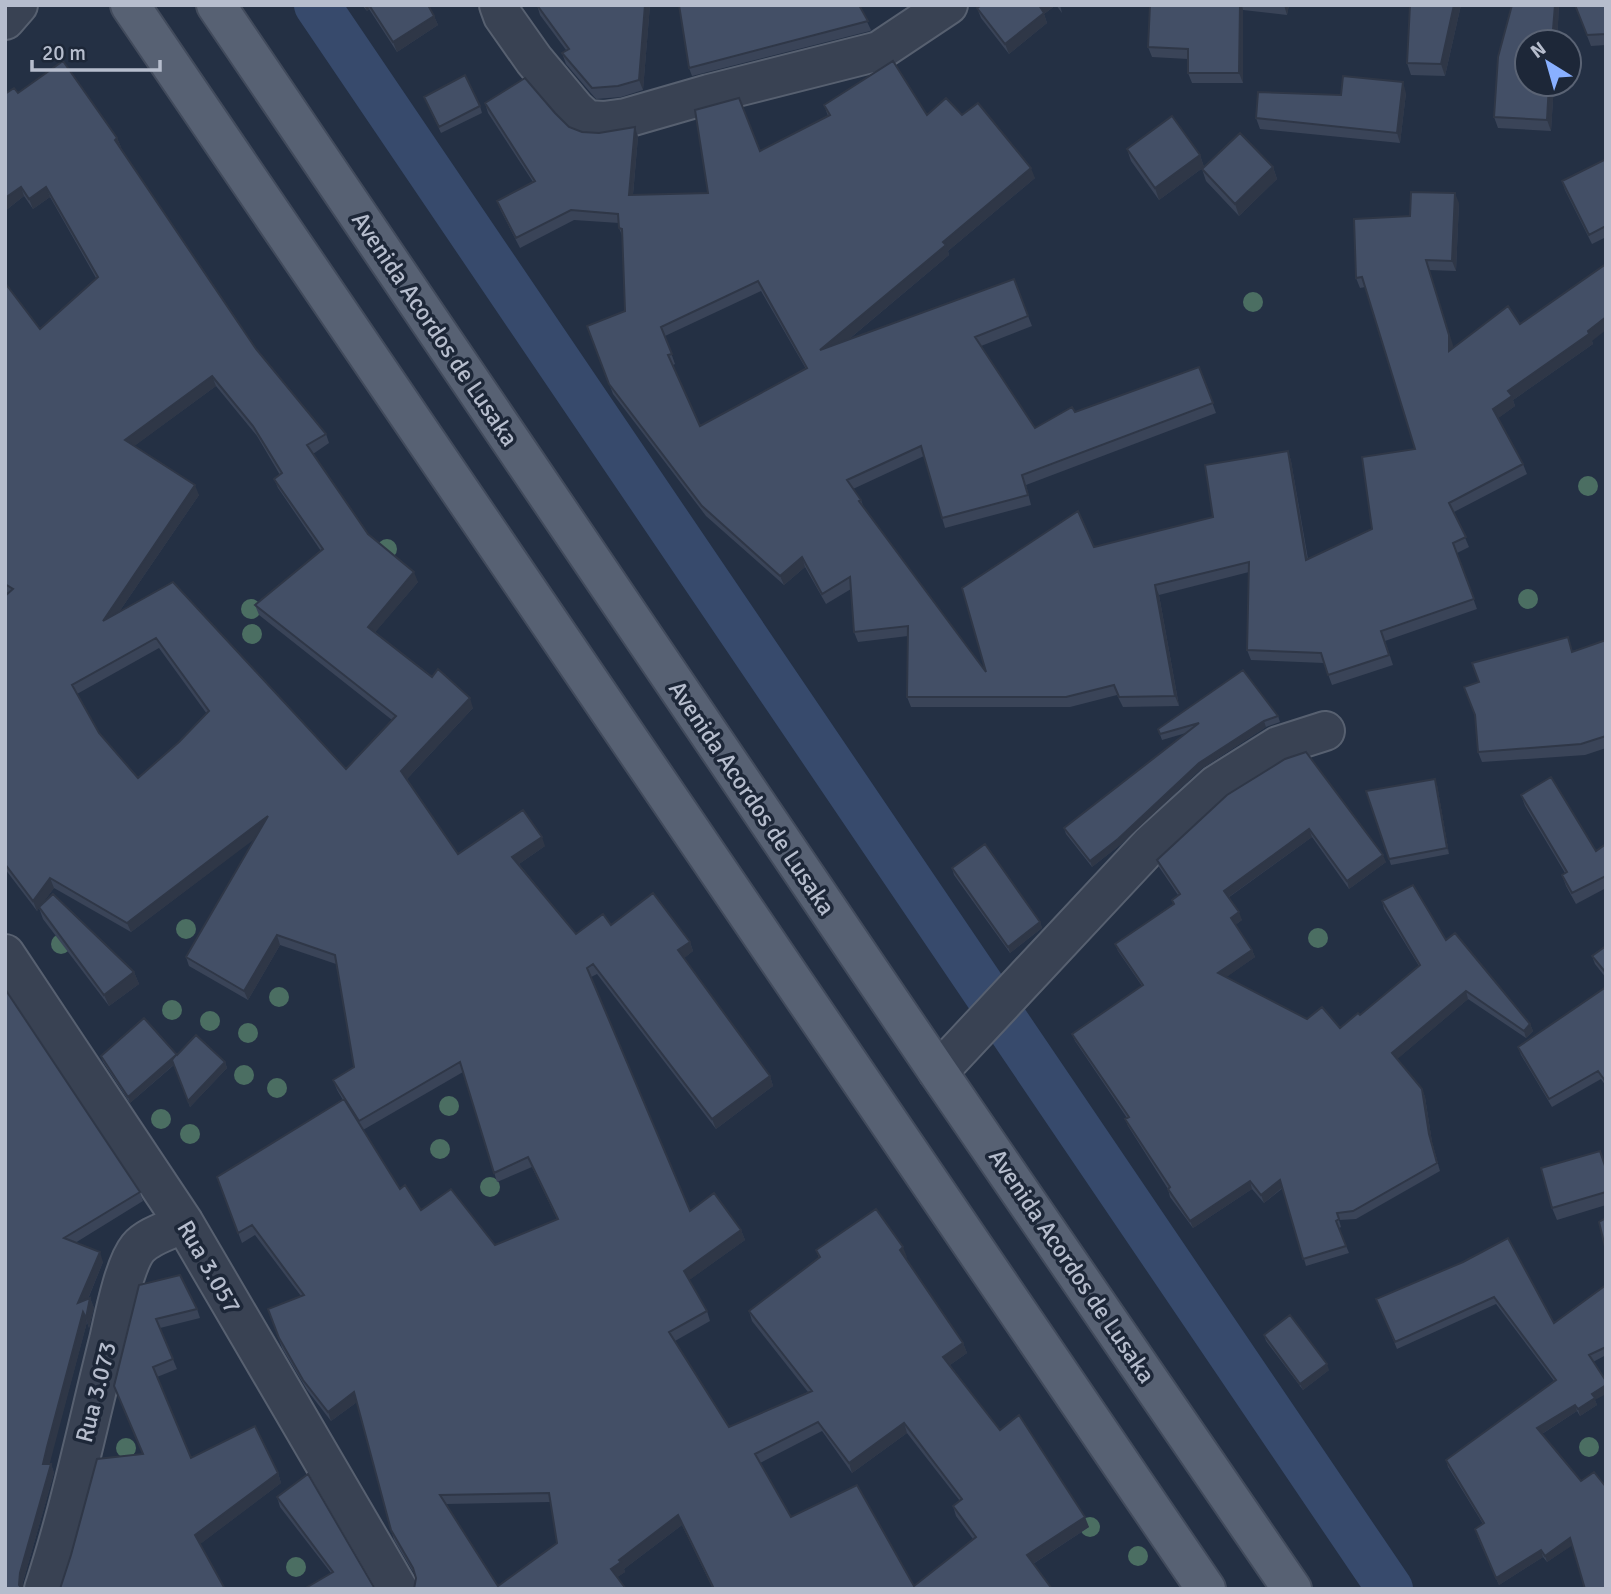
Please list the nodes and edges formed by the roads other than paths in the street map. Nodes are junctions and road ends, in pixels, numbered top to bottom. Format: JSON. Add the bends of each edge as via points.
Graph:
{"nodes":[{"id":1,"x":18,"y":5,"type":"edge"},
{"id":2,"x":130,"y":5,"type":"edge"},
{"id":3,"x":216,"y":5,"type":"edge"},
{"id":4,"x":499,"y":5,"type":"edge"},
{"id":5,"x":948,"y":5,"type":"edge"},
{"id":6,"x":5,"y":20,"type":"edge"},
{"id":7,"x":1325,"y":731,"type":"dead end"},
{"id":8,"x":5,"y":954,"type":"edge"},
{"id":9,"x":938,"y":1072,"type":"junction"},
{"id":10,"x":184,"y":1223,"type":"junction"},
{"id":11,"x":1195,"y":1584,"type":"edge"},
{"id":12,"x":44,"y":1589,"type":"edge"},
{"id":13,"x":398,"y":1589,"type":"edge"},
{"id":14,"x":1292,"y":1589,"type":"edge"}],
"edges":[{"from":1,"to":6,"type":"street"},
{"from":2,"to":11,"type":"main road"},
{"from":3,"to":9,"type":"main road","name":"Avenida Acordos de Lusaka"},
{"from":4,"to":5,"type":"street","via":[[534,60],[575,108],[587,120],[604,121],[879,51]]},
{"from":7,"to":9,"type":"street","via":[[1278,746],[1216,785],[1152,844]]},
{"from":8,"to":10,"type":"street","name":"Rua 3.057"},
{"from":9,"to":14,"type":"main road","name":"Avenida Acordos de Lusaka"},
{"from":10,"to":12,"type":"street","name":"Rua 3.073","via":[[145,1242],[131,1263]]},
{"from":10,"to":13,"type":"street","name":"Rua 3.057"}]}
